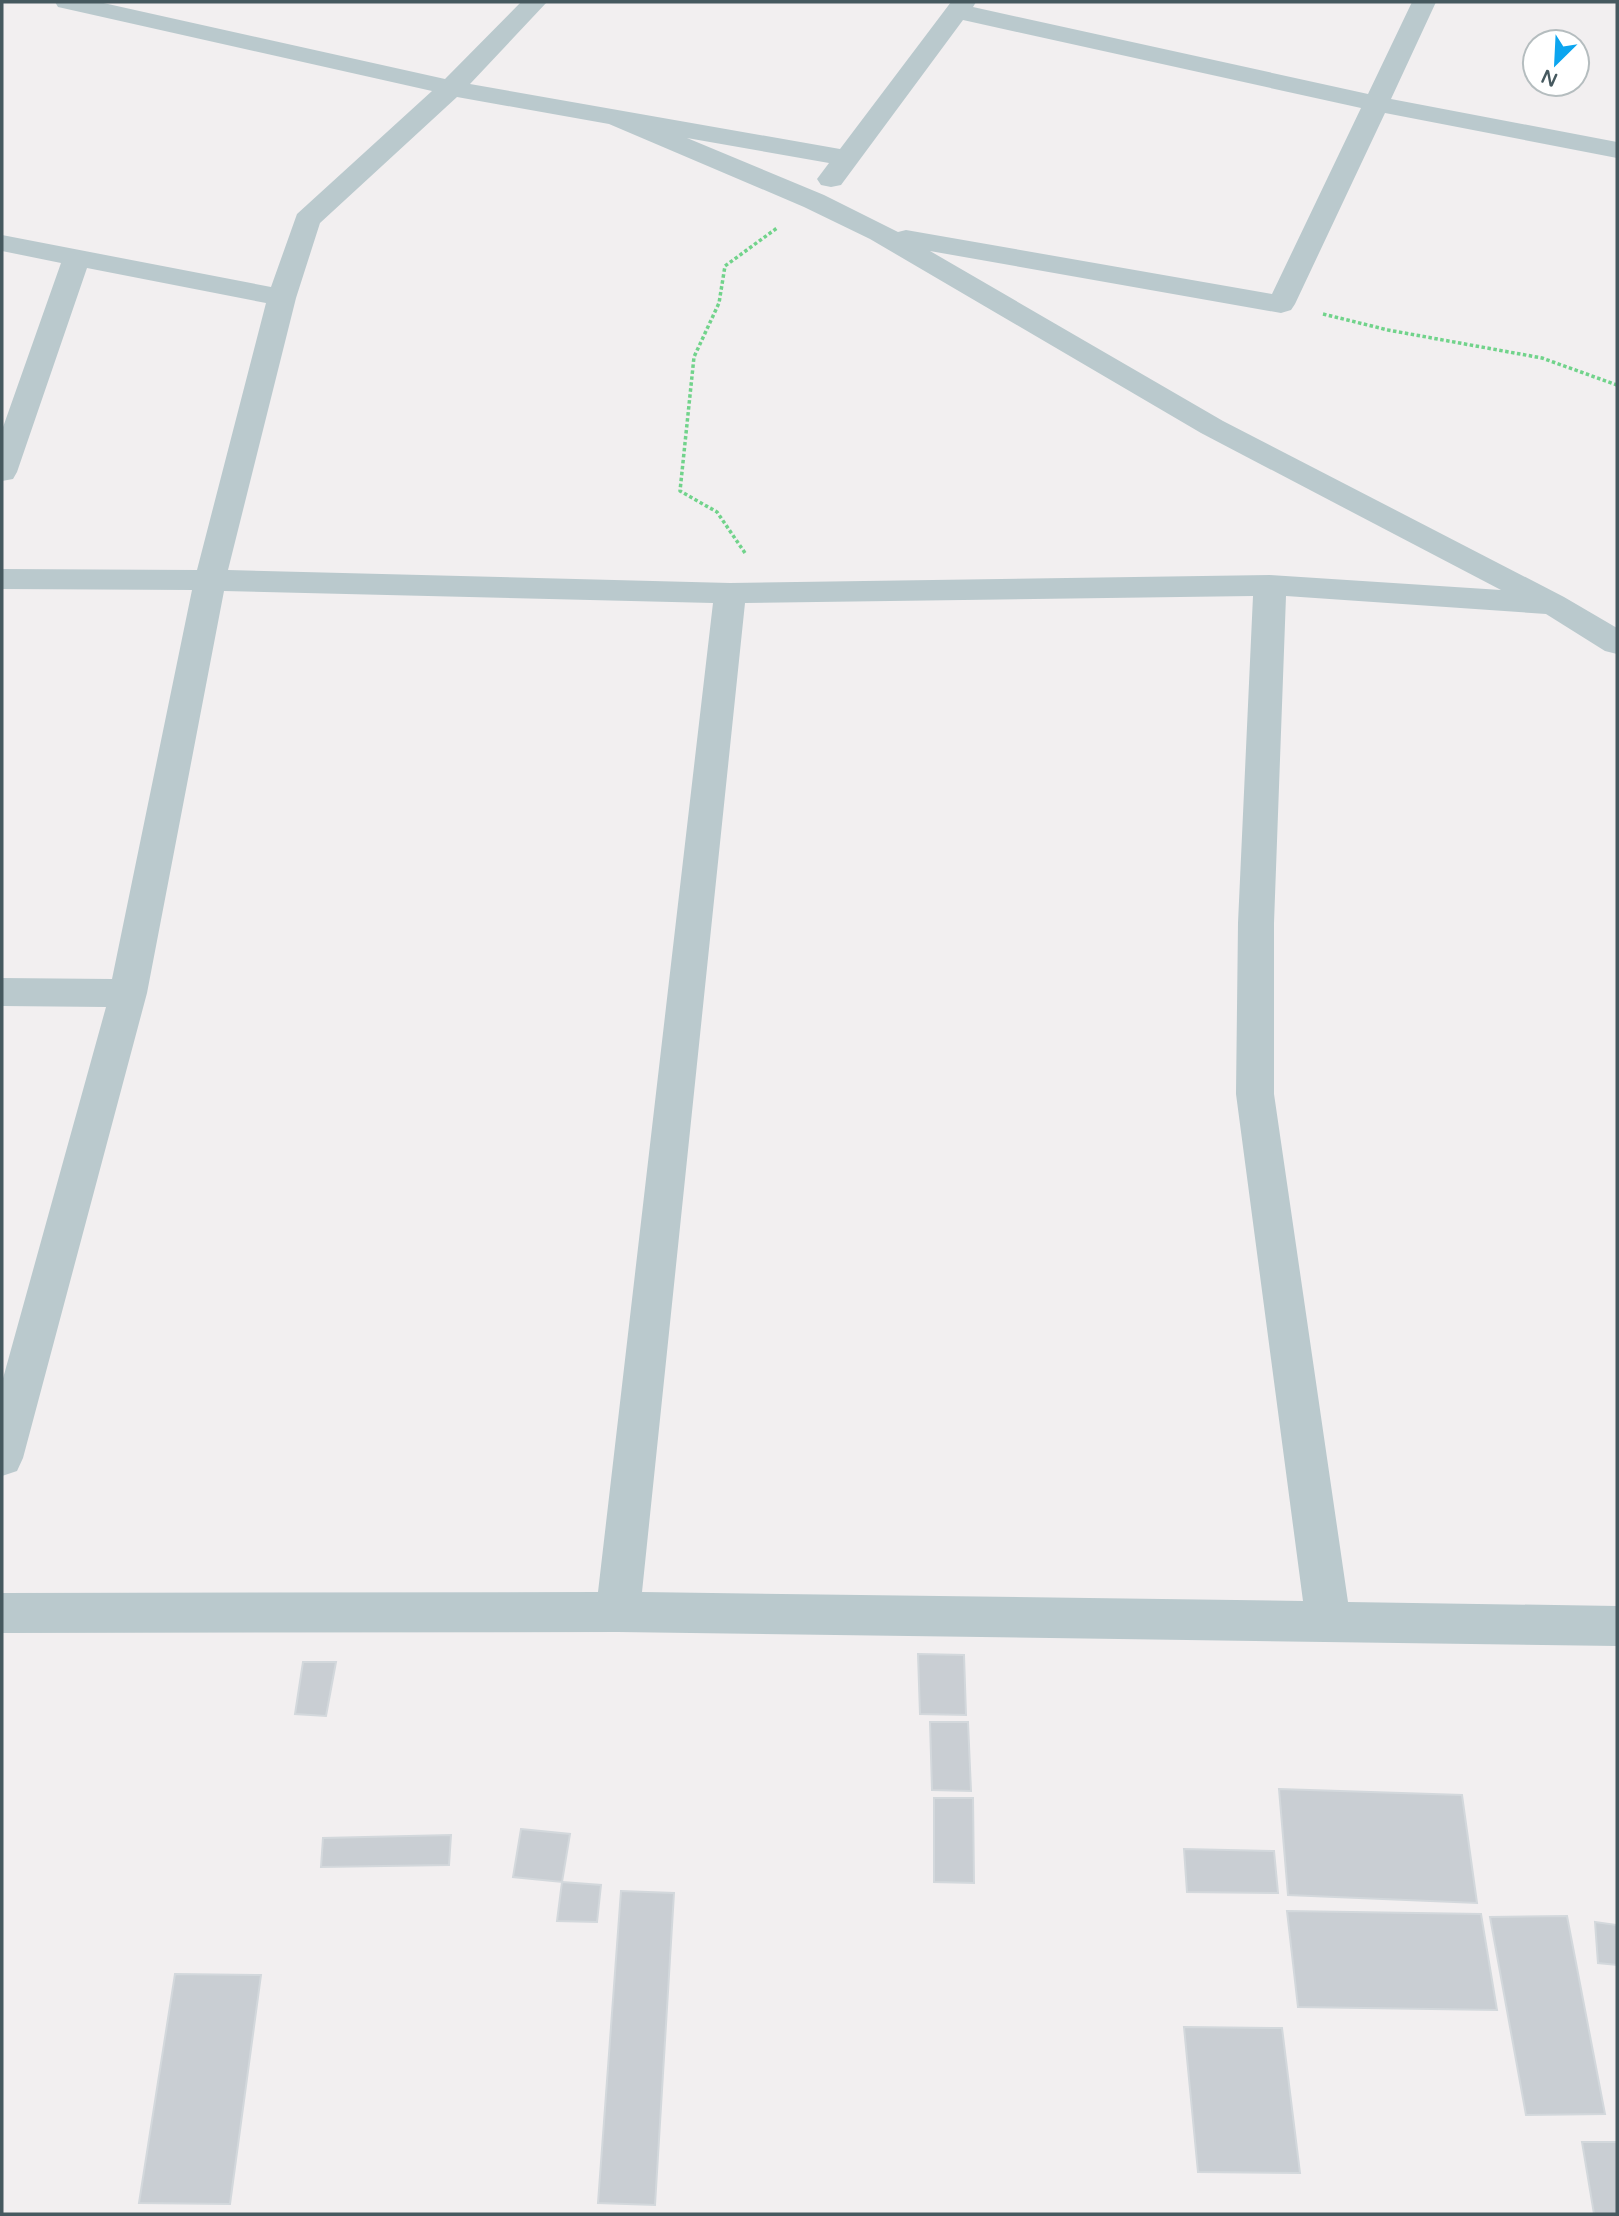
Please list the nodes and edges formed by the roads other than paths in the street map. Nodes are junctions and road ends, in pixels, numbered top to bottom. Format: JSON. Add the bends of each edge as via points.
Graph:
{"nodes":[{"id":1,"x":67,"y":2,"type":"edge"},
{"id":2,"x":535,"y":2,"type":"edge"},
{"id":3,"x":1424,"y":2,"type":"edge"},
{"id":4,"x":962,"y":7,"type":"edge"},
{"id":5,"x":451,"y":88,"type":"junction"},
{"id":6,"x":1374,"y":103,"type":"junction"},
{"id":7,"x":618,"y":118,"type":"junction"},
{"id":8,"x":1617,"y":150,"type":"edge"},
{"id":9,"x":847,"y":158,"type":"junction"},
{"id":10,"x":814,"y":201,"type":"junction"},
{"id":11,"x":880,"y":233,"type":"junction"},
{"id":12,"x":2,"y":243,"type":"edge"},
{"id":13,"x":76,"y":260,"type":"junction"},
{"id":14,"x":282,"y":298,"type":"junction"},
{"id":15,"x":2,"y":472,"type":"edge"},
{"id":16,"x":2,"y":579,"type":"edge"},
{"id":17,"x":210,"y":580,"type":"junction"},
{"id":18,"x":1269,"y":585,"type":"junction"},
{"id":19,"x":730,"y":593,"type":"junction"},
{"id":20,"x":1553,"y":604,"type":"junction"},
{"id":21,"x":1617,"y":643,"type":"edge"},
{"id":22,"x":2,"y":992,"type":"edge"},
{"id":23,"x":128,"y":993,"type":"junction"},
{"id":24,"x":2,"y":1458,"type":"edge"},
{"id":25,"x":618,"y":1612,"type":"junction"},
{"id":26,"x":2,"y":1613,"type":"edge"},
{"id":27,"x":1328,"y":1621,"type":"junction"},
{"id":28,"x":1617,"y":1626,"type":"edge"}],
"edges":[{"from":1,"to":5,"type":"street"},
{"from":2,"to":5,"type":"street"},
{"from":3,"to":6,"type":"street"},
{"from":4,"to":6,"type":"street"},
{"from":4,"to":9,"type":"street"},
{"from":5,"to":7,"type":"street"},
{"from":5,"to":14,"type":"street","via":[[307,220]]},
{"from":6,"to":8,"type":"street"},
{"from":6,"to":11,"type":"street","via":[[1281,304]]},
{"from":7,"to":9,"type":"street"},
{"from":7,"to":10,"type":"street"},
{"from":9,"to":10,"type":"street"},
{"from":10,"to":11,"type":"street"},
{"from":11,"to":20,"type":"street","via":[[1212,428]]},
{"from":12,"to":13,"type":"street"},
{"from":13,"to":14,"type":"street"},
{"from":13,"to":15,"type":"street"},
{"from":14,"to":17,"type":"street"},
{"from":16,"to":17,"type":"street"},
{"from":17,"to":19,"type":"street"},
{"from":17,"to":23,"type":"street"},
{"from":18,"to":19,"type":"street"},
{"from":18,"to":20,"type":"street"},
{"from":18,"to":27,"type":"street","via":[[1256,923],[1255,1094]]},
{"from":19,"to":25,"type":"street"},
{"from":20,"to":21,"type":"street"},
{"from":22,"to":23,"type":"street"},
{"from":23,"to":24,"type":"street"},
{"from":25,"to":26,"type":"street"},
{"from":25,"to":27,"type":"street"},
{"from":27,"to":28,"type":"street"}]}
